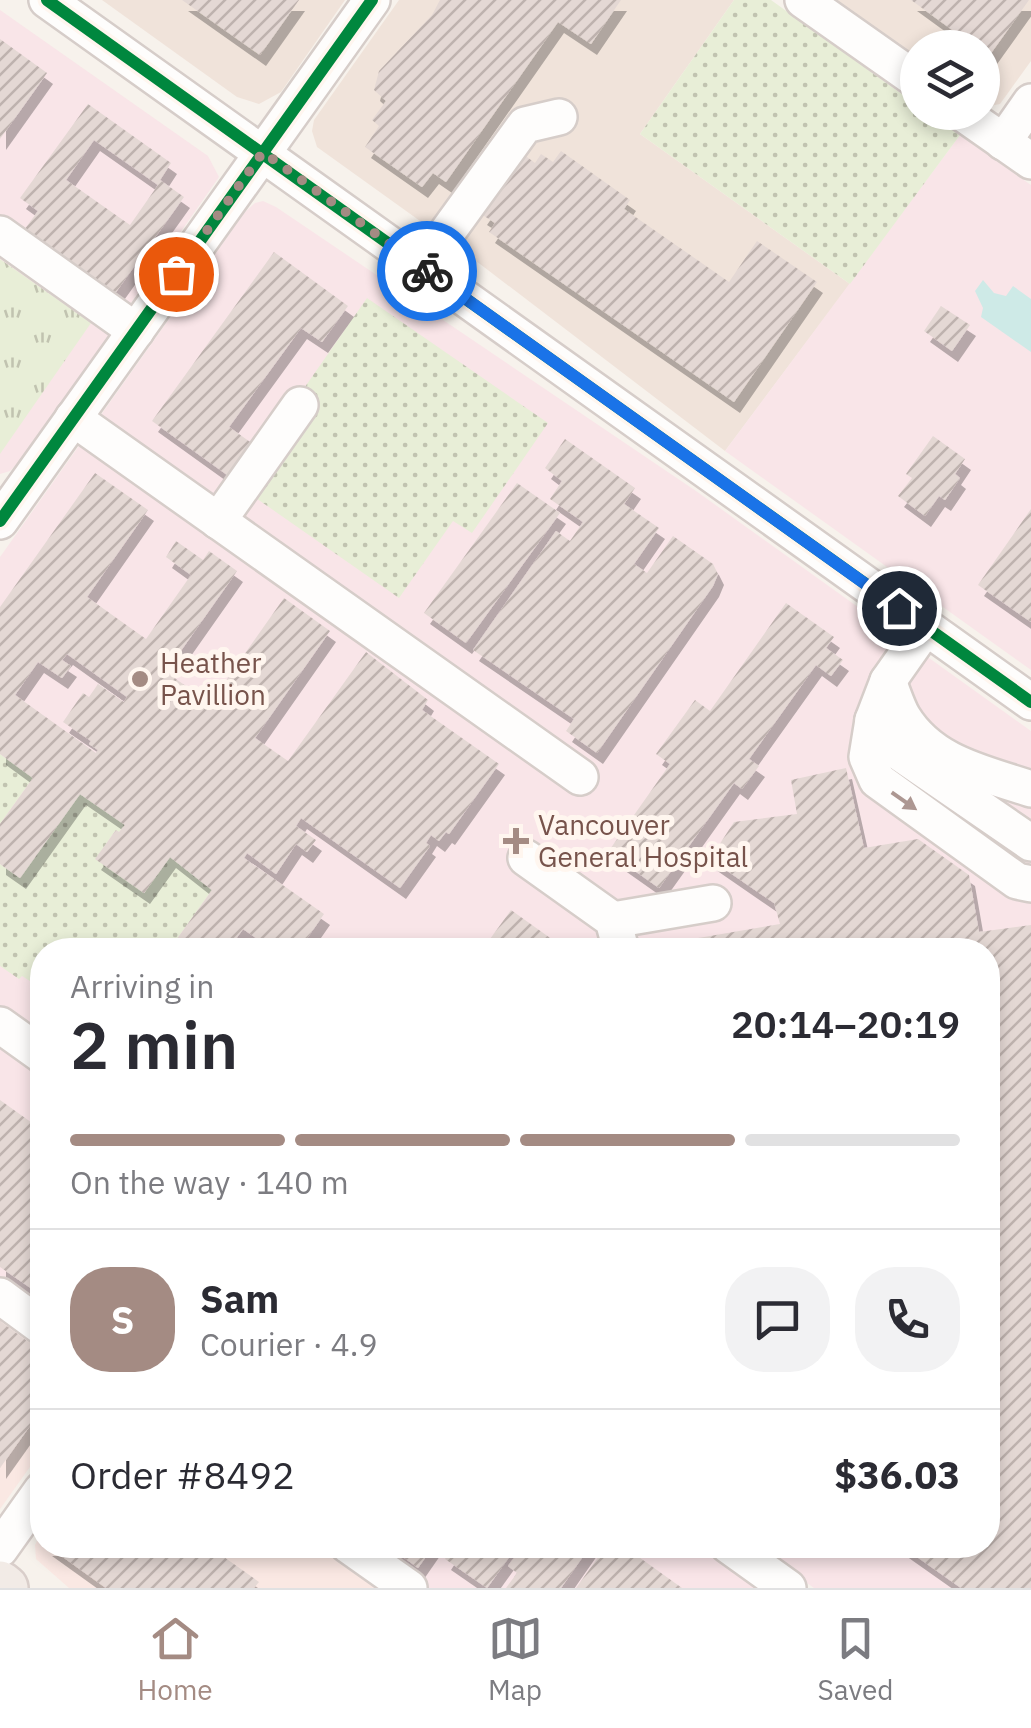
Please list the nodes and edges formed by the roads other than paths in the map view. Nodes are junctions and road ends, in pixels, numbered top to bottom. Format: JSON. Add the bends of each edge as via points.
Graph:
{"nodes":[{"id":1,"x":47,"y":0,"type":"edge"},
{"id":2,"x":372,"y":0,"type":"edge"},
{"id":3,"x":804,"y":0,"type":"edge"},
{"id":4,"x":900,"y":68,"type":"edge"},
{"id":5,"x":1031,"y":102,"type":"edge"},
{"id":6,"x":559,"y":117,"type":"dead end"},
{"id":7,"x":986,"y":130,"type":"edge"},
{"id":8,"x":263,"y":152,"type":"junction"},
{"id":9,"x":1017,"y":152,"type":"edge"},
{"id":10,"x":0,"y":234,"type":"edge"},
{"id":11,"x":422,"y":267,"type":"junction"},
{"id":12,"x":136,"y":331,"type":"junction"},
{"id":13,"x":300,"y":405,"type":"dead end"},
{"id":14,"x":73,"y":418,"type":"junction"},
{"id":15,"x":0,"y":521,"type":"edge"},
{"id":16,"x":218,"y":521,"type":"junction"},
{"id":17,"x":926,"y":626,"type":"junction"},
{"id":18,"x":888,"y":681,"type":"junction"},
{"id":19,"x":1031,"y":702,"type":"edge"},
{"id":20,"x":873,"y":720,"type":"junction"},
{"id":21,"x":580,"y":777,"type":"dead end"},
{"id":22,"x":1022,"y":786,"type":"edge"},
{"id":23,"x":1015,"y":831,"type":"edge"},
{"id":24,"x":526,"y":858,"type":"dead end"},
{"id":25,"x":1031,"y":884,"type":"edge"},
{"id":26,"x":713,"y":903,"type":"dead end"},
{"id":27,"x":617,"y":935,"type":"edge"},
{"id":28,"x":0,"y":1025,"type":"edge"},
{"id":29,"x":30,"y":1047,"type":"edge"},
{"id":30,"x":0,"y":1296,"type":"edge"},
{"id":31,"x":30,"y":1318,"type":"edge"},
{"id":32,"x":30,"y":1507,"type":"edge"},
{"id":33,"x":0,"y":1548,"type":"edge"},
{"id":34,"x":366,"y":1558,"type":"edge"},
{"id":35,"x":746,"y":1558,"type":"edge"},
{"id":36,"x":409,"y":1588,"type":"edge"},
{"id":37,"x":788,"y":1588,"type":"edge"}],
"edges":[{"from":1,"to":8,"type":"street"},
{"from":2,"to":8,"type":"street"},
{"from":3,"to":4,"type":"street"},
{"from":5,"to":9,"type":"street"},
{"from":6,"to":11,"type":"street","via":[[525,126]]},
{"from":7,"to":9,"type":"street"},
{"from":8,"to":11,"type":"street"},
{"from":8,"to":12,"type":"street"},
{"from":10,"to":12,"type":"street"},
{"from":11,"to":17,"type":"street"},
{"from":12,"to":14,"type":"street"},
{"from":13,"to":16,"type":"street"},
{"from":14,"to":15,"type":"street"},
{"from":14,"to":16,"type":"street"},
{"from":16,"to":21,"type":"street"},
{"from":17,"to":18,"type":"street"},
{"from":17,"to":19,"type":"street"},
{"from":18,"to":20,"type":"street"},
{"from":18,"to":22,"type":"street","via":[[904,718],[934,749],[968,771]]},
{"from":20,"to":23,"type":"street","via":[[894,748]]},
{"from":20,"to":25,"type":"street","one_way":true,"via":[[867,757],[877,780]]},
{"from":22,"to":23,"type":"street"},
{"from":24,"to":27,"type":"street"},
{"from":26,"to":27,"type":"street"},
{"from":28,"to":29,"type":"street"},
{"from":30,"to":31,"type":"street"},
{"from":32,"to":33,"type":"street"},
{"from":34,"to":36,"type":"street"},
{"from":35,"to":37,"type":"street"}]}
